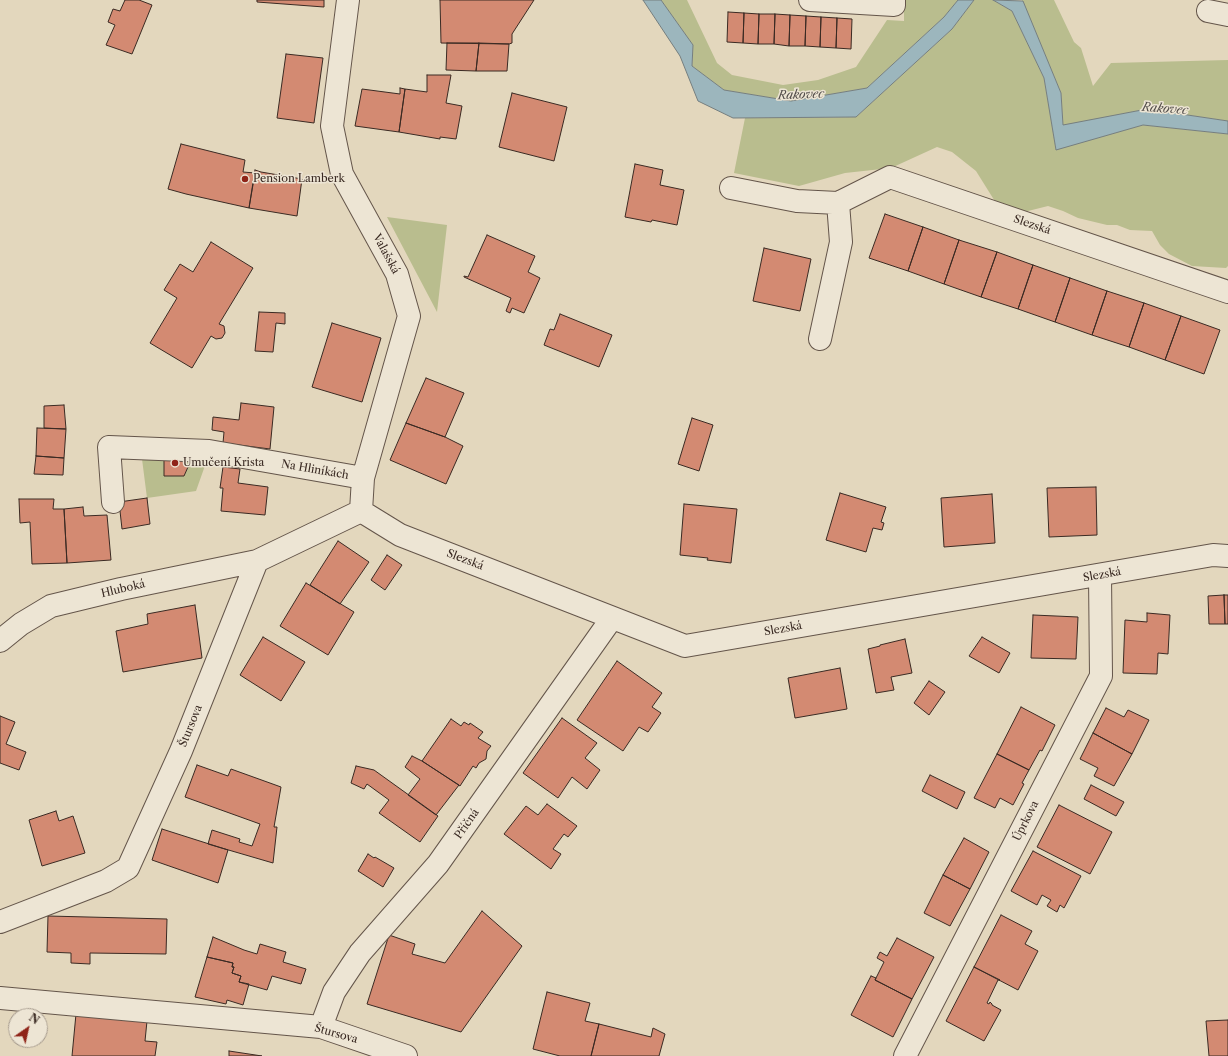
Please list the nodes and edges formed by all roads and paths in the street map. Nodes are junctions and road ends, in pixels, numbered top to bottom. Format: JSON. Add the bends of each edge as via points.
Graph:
{"nodes":[{"id":1,"x":348,"y":0,"type":"edge"},
{"id":2,"x":810,"y":0,"type":"edge"},
{"id":3,"x":894,"y":0,"type":"edge"},
{"id":4,"x":731,"y":188,"type":"dead end"},
{"id":5,"x":838,"y":203,"type":"junction"},
{"id":6,"x":1228,"y":292,"type":"edge"},
{"id":7,"x":820,"y":338,"type":"dead end"},
{"id":8,"x":363,"y":478,"type":"junction"},
{"id":9,"x":113,"y":502,"type":"dead end"},
{"id":10,"x":361,"y":510,"type":"junction"},
{"id":11,"x":1228,"y":556,"type":"edge"},
{"id":12,"x":257,"y":561,"type":"junction"},
{"id":13,"x":1100,"y":575,"type":"junction"},
{"id":14,"x":612,"y":618,"type":"junction"},
{"id":15,"x":0,"y":641,"type":"edge"},
{"id":16,"x":0,"y":922,"type":"edge"},
{"id":17,"x":0,"y":998,"type":"edge"},
{"id":18,"x":321,"y":1027,"type":"junction"},
{"id":19,"x":406,"y":1056,"type":"edge"},
{"id":20,"x":905,"y":1056,"type":"edge"}],
"edges":[{"from":1,"to":8,"type":"street","name":"Valašská","via":[[332,126],[342,174],[397,274],[409,316]]},
{"from":2,"to":3,"type":"street","via":[[894,5]]},
{"from":4,"to":5,"type":"street","name":"Slezská","via":[[796,201]]},
{"from":5,"to":6,"type":"street","name":"Slezská","via":[[890,178]]},
{"from":5,"to":7,"type":"street","via":[[841,242]]},
{"from":8,"to":9,"type":"street","name":"Na Hliníkách","via":[[209,452],[109,446]]},
{"from":8,"to":10,"type":"street","name":"Valašská"},
{"from":10,"to":12,"type":"street"},
{"from":10,"to":14,"type":"street","name":"Slezská","via":[[400,535]]},
{"from":11,"to":13,"type":"street","name":"Slezská","via":[[1213,555]]},
{"from":12,"to":15,"type":"street","name":"Hluboká","via":[[51,606],[21,624]]},
{"from":12,"to":16,"type":"street","name":"Štursova","via":[[181,751],[128,868],[106,881]]},
{"from":13,"to":14,"type":"street","name":"Slezská","via":[[685,646]]},
{"from":13,"to":20,"type":"street","name":"Úprkova","via":[[1101,676]]},
{"from":14,"to":18,"type":"street","name":"Příčná","via":[[438,864],[360,953],[334,992]]},
{"from":17,"to":18,"type":"street","name":"Štursova"},
{"from":18,"to":19,"type":"street","name":"Štursova"}]}
